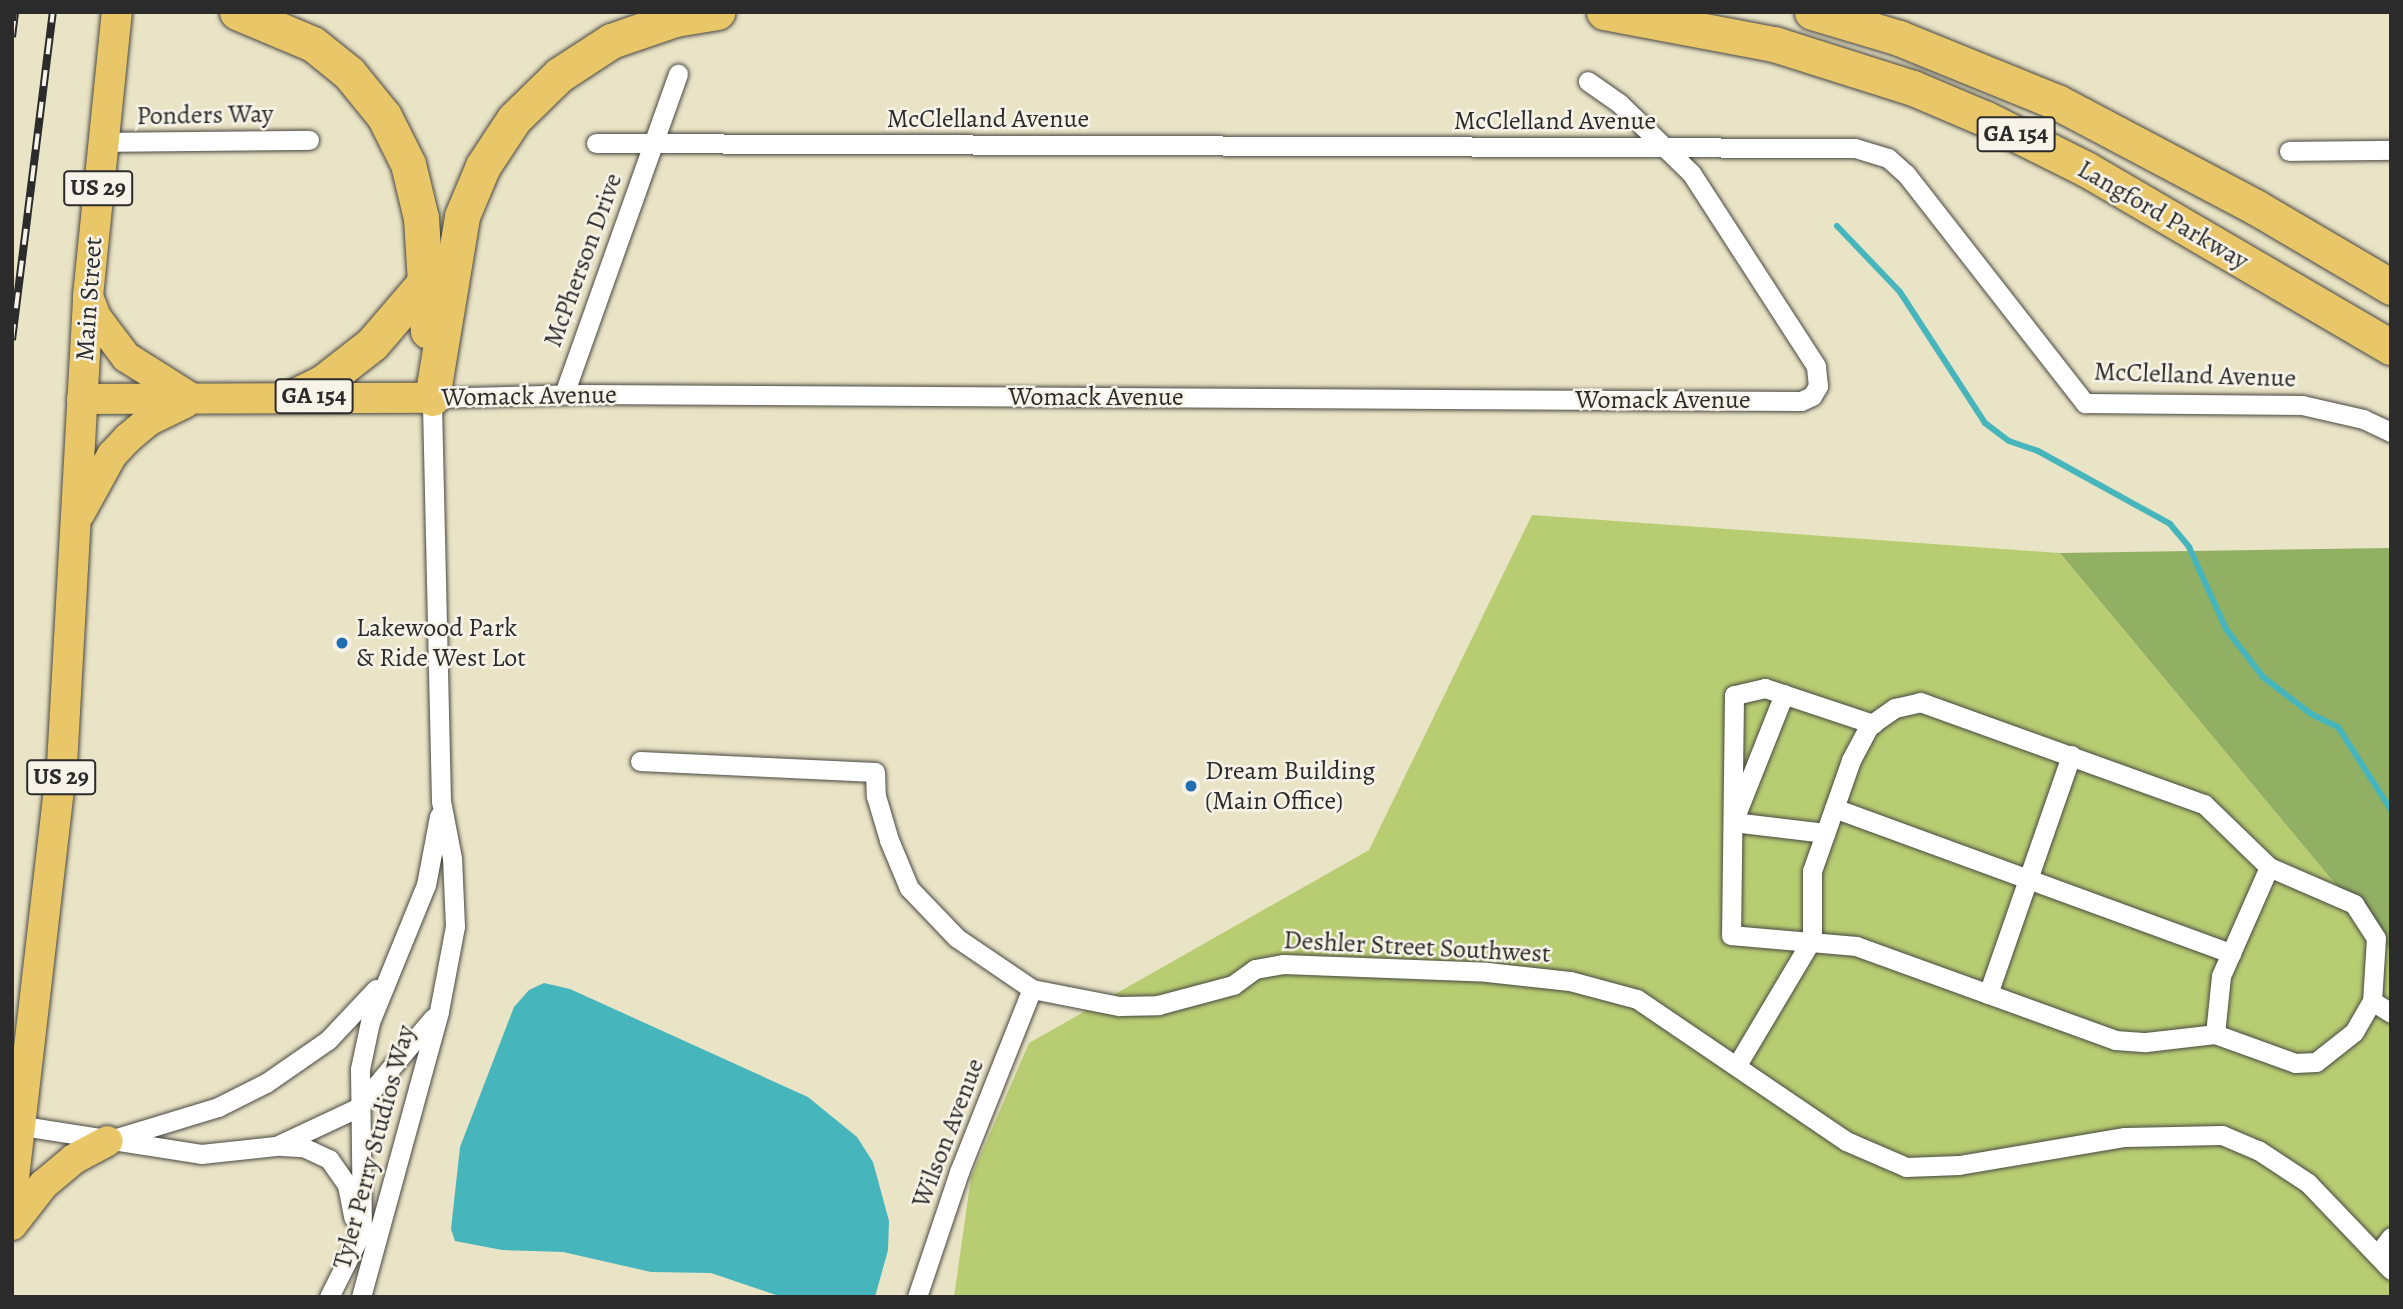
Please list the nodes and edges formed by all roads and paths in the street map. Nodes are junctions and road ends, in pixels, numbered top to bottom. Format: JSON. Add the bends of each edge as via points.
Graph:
{"nodes":[{"id":1,"x":117,"y":12,"type":"edge"},
{"id":2,"x":237,"y":12,"type":"edge"},
{"id":3,"x":717,"y":12,"type":"edge"},
{"id":4,"x":1604,"y":12,"type":"edge"},
{"id":5,"x":1812,"y":12,"type":"edge"},
{"id":6,"x":678,"y":74,"type":"dead end"},
{"id":7,"x":1588,"y":81,"type":"dead end"},
{"id":8,"x":309,"y":140,"type":"dead end"},
{"id":9,"x":103,"y":142,"type":"junction"},
{"id":10,"x":596,"y":143,"type":"dead end"},
{"id":11,"x":653,"y":144,"type":"junction"},
{"id":12,"x":1666,"y":148,"type":"junction"},
{"id":13,"x":2391,"y":150,"type":"edge"},
{"id":14,"x":2289,"y":151,"type":"dead end"},
{"id":15,"x":426,"y":281,"type":"junction"},
{"id":16,"x":2391,"y":287,"type":"edge"},
{"id":17,"x":88,"y":296,"type":"junction"},
{"id":18,"x":2391,"y":347,"type":"edge"},
{"id":19,"x":564,"y":394,"type":"junction"},
{"id":20,"x":297,"y":395,"type":"junction"},
{"id":21,"x":432,"y":398,"type":"junction"},
{"id":22,"x":82,"y":399,"type":"junction"},
{"id":23,"x":195,"y":399,"type":"junction"},
{"id":24,"x":2391,"y":432,"type":"edge"},
{"id":25,"x":76,"y":532,"type":"junction"},
{"id":26,"x":1784,"y":694,"type":"junction"},
{"id":27,"x":1873,"y":724,"type":"junction"},
{"id":28,"x":2071,"y":755,"type":"junction"},
{"id":29,"x":640,"y":761,"type":"dead end"},
{"id":30,"x":441,"y":801,"type":"junction"},
{"id":31,"x":1834,"y":808,"type":"junction"},
{"id":32,"x":1733,"y":822,"type":"junction"},
{"id":33,"x":1825,"y":833,"type":"junction"},
{"id":34,"x":2269,"y":867,"type":"junction"},
{"id":35,"x":2029,"y":876,"type":"junction"},
{"id":36,"x":1812,"y":939,"type":"junction"},
{"id":37,"x":2231,"y":953,"type":"junction"},
{"id":38,"x":388,"y":975,"type":"junction"},
{"id":39,"x":1032,"y":989,"type":"junction"},
{"id":40,"x":1988,"y":994,"type":"junction"},
{"id":41,"x":2372,"y":1001,"type":"junction"},
{"id":42,"x":36,"y":1008,"type":"junction"},
{"id":43,"x":439,"y":1012,"type":"junction"},
{"id":44,"x":2391,"y":1013,"type":"edge"},
{"id":45,"x":2215,"y":1034,"type":"junction"},
{"id":46,"x":12,"y":1048,"type":"edge"},
{"id":47,"x":1737,"y":1065,"type":"junction"},
{"id":48,"x":357,"y":1108,"type":"junction"},
{"id":49,"x":23,"y":1126,"type":"junction"},
{"id":50,"x":108,"y":1140,"type":"junction"},
{"id":51,"x":276,"y":1146,"type":"junction"},
{"id":52,"x":12,"y":1195,"type":"edge"},
{"id":53,"x":12,"y":1225,"type":"edge"},
{"id":54,"x":2391,"y":1237,"type":"edge"},
{"id":55,"x":2377,"y":1255,"type":"junction"},
{"id":56,"x":345,"y":1266,"type":"junction"},
{"id":57,"x":2391,"y":1270,"type":"edge"},
{"id":58,"x":329,"y":1297,"type":"edge"},
{"id":59,"x":361,"y":1297,"type":"edge"},
{"id":60,"x":917,"y":1297,"type":"edge"}],
"edges":[{"from":1,"to":9,"type":"main road","name":"Main Street","number":"US 29"},
{"from":2,"to":15,"type":"highway","via":[[313,44],[349,73],[384,116],[408,164],[421,218]]},
{"from":3,"to":21,"type":"highway","via":[[675,19],[611,41],[559,75],[514,119],[482,166],[462,216]]},
{"from":4,"to":18,"type":"highway","name":"Langford Parkway","number":"GA 154","via":[[1774,44],[1913,88],[1986,119],[2086,169]]},
{"from":5,"to":16,"type":"highway","name":"Langford Parkway","number":"GA 154","via":[[1922,47],[2057,102],[2257,208]]},
{"from":6,"to":11,"type":"street","name":"McPherson Drive"},
{"from":7,"to":12,"type":"street"},
{"from":8,"to":9,"type":"street","name":"Ponders Way"},
{"from":9,"to":17,"type":"main road","name":"Main Street","number":"US 29"},
{"from":10,"to":11,"type":"street","name":"McClelland Avenue"},
{"from":11,"to":12,"type":"street","name":"McClelland Avenue"},
{"from":11,"to":19,"type":"street","name":"McPherson Drive"},
{"from":12,"to":19,"type":"street","name":"Womack Avenue","via":[[1691,173],[1816,366],[1818,386],[1812,396],[1801,401]]},
{"from":12,"to":24,"type":"street","name":"McClelland Avenue","via":[[1855,148],[1888,158],[1906,174],[2085,402],[2302,405],[2363,419]]},
{"from":13,"to":14,"type":"street"},
{"from":15,"to":20,"type":"highway","via":[[372,344],[322,383]]},
{"from":15,"to":21,"type":"highway"},
{"from":17,"to":22,"type":"main road","name":"Main Street","number":"US 29"},
{"from":17,"to":23,"type":"main road","via":[[96,317],[126,357]]},
{"from":19,"to":21,"type":"street","name":"Womack Avenue"},
{"from":20,"to":21,"type":"main road","name":"Womack Avenue","number":"GA 154"},
{"from":20,"to":23,"type":"main road","name":"Womack Avenue","number":"GA 154"},
{"from":21,"to":30,"type":"street"},
{"from":22,"to":23,"type":"main road","name":"Womack Avenue"},
{"from":22,"to":25,"type":"main road","name":"Main Street","number":"US 29"},
{"from":23,"to":25,"type":"main road","number":"GA 154","via":[[166,411],[112,455]]},
{"from":25,"to":42,"type":"main road","number":"US 29","via":[[62,765]]},
{"from":26,"to":27,"type":"street"},
{"from":26,"to":32,"type":"street"},
{"from":26,"to":32,"type":"street","via":[[1765,688],[1734,695]]},
{"from":27,"to":28,"type":"street","via":[[1895,708],[1920,702]]},
{"from":27,"to":31,"type":"street","via":[[1851,760]]},
{"from":28,"to":34,"type":"street","via":[[2204,804]]},
{"from":28,"to":35,"type":"street"},
{"from":29,"to":39,"type":"street","name":"Deshler Street Southwest","via":[[875,772],[876,796],[909,888],[957,938]]},
{"from":30,"to":38,"type":"street","via":[[426,885]]},
{"from":30,"to":43,"type":"street","name":"Tyler Perry Studios Way","via":[[452,858],[455,926]]},
{"from":31,"to":33,"type":"street"},
{"from":31,"to":35,"type":"street"},
{"from":32,"to":33,"type":"street"},
{"from":32,"to":36,"type":"street","via":[[1731,935]]},
{"from":33,"to":36,"type":"street","via":[[1812,871]]},
{"from":34,"to":37,"type":"street"},
{"from":34,"to":41,"type":"street","via":[[2287,878],[2337,894],[2366,919],[2376,938]]},
{"from":35,"to":37,"type":"street"},
{"from":35,"to":40,"type":"street"},
{"from":36,"to":40,"type":"street","via":[[1856,946]]},
{"from":36,"to":47,"type":"street"},
{"from":37,"to":45,"type":"street","via":[[2221,976]]},
{"from":38,"to":48,"type":"street","name":"Tyler Perry Studios Way","via":[[359,1069]]},
{"from":38,"to":50,"type":"street","via":[[328,1040],[266,1083],[218,1107]]},
{"from":39,"to":47,"type":"street","name":"Deshler Street Southwest","via":[[1119,1006],[1158,1005],[1233,985],[1255,968],[1283,964],[1487,972],[1570,981],[1637,999]]},
{"from":39,"to":60,"type":"street","name":"Wilson Avenue"},
{"from":40,"to":45,"type":"street","via":[[2115,1040],[2146,1042]]},
{"from":41,"to":44,"type":"street"},
{"from":41,"to":45,"type":"street","via":[[2354,1032],[2316,1062],[2295,1063]]},
{"from":42,"to":46,"type":"main road"},
{"from":42,"to":49,"type":"main road","number":"US 29"},
{"from":43,"to":48,"type":"street"},
{"from":43,"to":59,"type":"street","name":"Tyler Perry Studios Way"},
{"from":47,"to":55,"type":"street","name":"Deshler Street Southwest","via":[[1846,1141],[1906,1167],[1959,1165],[2125,1137],[2222,1135],[2258,1150],[2308,1183]]},
{"from":48,"to":51,"type":"street"},
{"from":48,"to":56,"type":"street","name":"Tyler Perry Studios Way","via":[[365,1204],[362,1231]]},
{"from":49,"to":50,"type":"street"},
{"from":49,"to":52,"type":"main road","number":"US 29"},
{"from":50,"to":51,"type":"street","via":[[201,1154]]},
{"from":50,"to":53,"type":"main road","via":[[74,1159],[43,1185]]},
{"from":51,"to":56,"type":"street","via":[[303,1147],[339,1169],[354,1204]]},
{"from":54,"to":55,"type":"street"},
{"from":55,"to":57,"type":"street","name":"Deshler Street Southwest"},
{"from":56,"to":58,"type":"street","name":"Tyler Perry Studios Way"}]}
